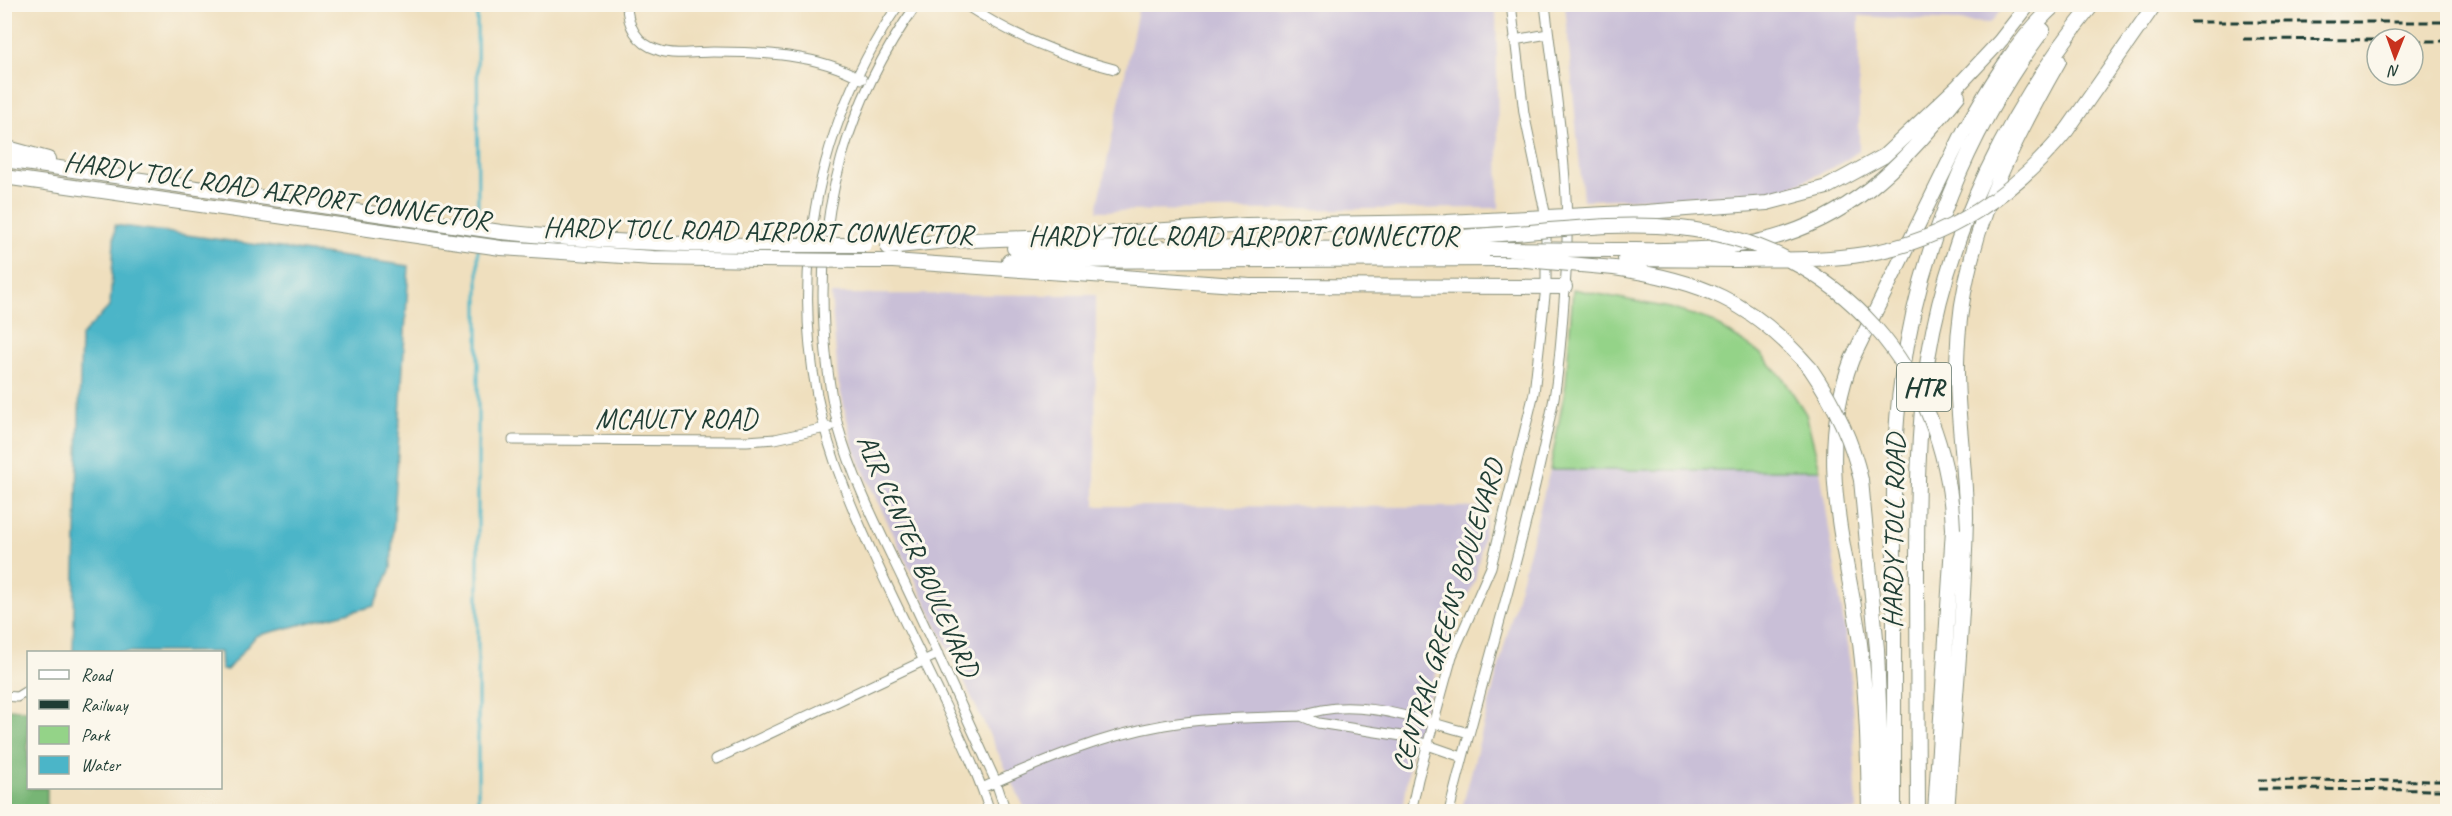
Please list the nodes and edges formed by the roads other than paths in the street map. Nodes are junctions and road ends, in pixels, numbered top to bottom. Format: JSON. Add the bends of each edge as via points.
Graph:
{"nodes":[{"id":1,"x":627,"y":4,"type":"edge"},
{"id":2,"x":899,"y":4,"type":"edge"},
{"id":3,"x":917,"y":4,"type":"edge"},
{"id":4,"x":964,"y":4,"type":"edge"},
{"id":5,"x":1511,"y":4,"type":"edge"},
{"id":6,"x":1545,"y":4,"type":"edge"},
{"id":7,"x":2029,"y":4,"type":"edge"},
{"id":8,"x":2056,"y":4,"type":"edge"},
{"id":9,"x":2063,"y":4,"type":"edge"},
{"id":10,"x":2155,"y":4,"type":"edge"},
{"id":11,"x":2091,"y":8,"type":"edge"},
{"id":12,"x":1548,"y":34,"type":"junction"},
{"id":13,"x":2002,"y":39,"type":"junction"},
{"id":14,"x":1514,"y":40,"type":"junction"},
{"id":15,"x":1114,"y":69,"type":"dead end"},
{"id":16,"x":856,"y":76,"type":"junction"},
{"id":17,"x":868,"y":83,"type":"junction"},
{"id":18,"x":4,"y":147,"type":"edge"},
{"id":19,"x":4,"y":160,"type":"edge"},
{"id":20,"x":85,"y":171,"type":"junction"},
{"id":21,"x":4,"y":177,"type":"edge"},
{"id":22,"x":4,"y":186,"type":"edge"},
{"id":23,"x":136,"y":196,"type":"junction"},
{"id":24,"x":1567,"y":216,"type":"junction"},
{"id":25,"x":1546,"y":217,"type":"junction"},
{"id":26,"x":888,"y":247,"type":"junction"},
{"id":27,"x":1236,"y":248,"type":"junction"},
{"id":28,"x":1490,"y":254,"type":"junction"},
{"id":29,"x":1614,"y":259,"type":"junction"},
{"id":30,"x":893,"y":261,"type":"junction"},
{"id":31,"x":808,"y":276,"type":"junction"},
{"id":32,"x":822,"y":276,"type":"junction"},
{"id":33,"x":1546,"y":287,"type":"junction"},
{"id":34,"x":1565,"y":288,"type":"junction"},
{"id":35,"x":1534,"y":393,"type":"junction"},
{"id":36,"x":1554,"y":396,"type":"junction"},
{"id":37,"x":838,"y":425,"type":"junction"},
{"id":38,"x":825,"y":429,"type":"junction"},
{"id":39,"x":513,"y":440,"type":"dead end"},
{"id":40,"x":889,"y":551,"type":"junction"},
{"id":41,"x":876,"y":559,"type":"junction"},
{"id":42,"x":938,"y":654,"type":"junction"},
{"id":43,"x":924,"y":660,"type":"junction"},
{"id":44,"x":25,"y":692,"type":"dead end"},
{"id":45,"x":4,"y":696,"type":"edge"},
{"id":46,"x":1301,"y":716,"type":"junction"},
{"id":47,"x":1435,"y":723,"type":"junction"},
{"id":48,"x":1468,"y":733,"type":"junction"},
{"id":49,"x":1428,"y":745,"type":"junction"},
{"id":50,"x":1462,"y":756,"type":"junction"},
{"id":51,"x":716,"y":759,"type":"dead end"},
{"id":52,"x":996,"y":782,"type":"junction"},
{"id":53,"x":982,"y":788,"type":"junction"},
{"id":54,"x":990,"y":812,"type":"edge"},
{"id":55,"x":1006,"y":812,"type":"edge"},
{"id":56,"x":1411,"y":812,"type":"edge"},
{"id":57,"x":1449,"y":812,"type":"edge"},
{"id":58,"x":1869,"y":812,"type":"edge"},
{"id":59,"x":1883,"y":812,"type":"edge"},
{"id":60,"x":1894,"y":812,"type":"edge"},
{"id":61,"x":1918,"y":812,"type":"edge"},
{"id":62,"x":1935,"y":812,"type":"edge"},
{"id":63,"x":1947,"y":812,"type":"edge"}],
"edges":[{"from":1,"to":16,"type":"street","via":[[628,22],[639,39],[659,51],[799,57]]},
{"from":2,"to":16,"type":"street","name":"AIR CENTER BOULEVARD"},
{"from":3,"to":17,"type":"street","name":"AIR CENTER BOULEVARD"},
{"from":4,"to":15,"type":"street","via":[[1028,40]]},
{"from":5,"to":14,"type":"street","name":"CENTRAL GREENS BOULEVARD"},
{"from":6,"to":12,"type":"street","name":"CENTRAL GREENS BOULEVARD"},
{"from":7,"to":13,"type":"highway"},
{"from":8,"to":58,"type":"highway","via":[[2008,61],[1964,131],[1861,339],[1839,398],[1832,452],[1834,489],[1860,643]]},
{"from":9,"to":60,"type":"highway","name":"HARDY TOLL ROAD","number":"HTR","via":[[2004,88],[1956,182],[1932,243],[1911,322],[1894,457]]},
{"from":10,"to":29,"type":"highway","bridge":true,"via":[[2067,130],[2032,170],[1997,199],[1949,227],[1919,240],[1848,256]]},
{"from":11,"to":61,"type":"highway","name":"HARDY TOLL ROAD","number":"HTR","via":[[2037,80],[1995,156],[1964,227],[1936,318],[1923,393],[1918,460]]},
{"from":11,"to":63,"type":"highway","via":[[2011,149],[1983,218],[1967,274],[1957,364],[1965,562]]},
{"from":12,"to":14,"type":"street"},
{"from":12,"to":24,"type":"street","name":"CENTRAL GREENS BOULEVARD","via":[[1564,156]]},
{"from":13,"to":24,"type":"highway","via":[[1902,141],[1865,168],[1827,187],[1767,203]]},
{"from":13,"to":29,"type":"highway","via":[[1909,155],[1845,205],[1796,230],[1755,242]]},
{"from":14,"to":25,"type":"street","name":"CENTRAL GREENS BOULEVARD","via":[[1524,113]]},
{"from":16,"to":17,"type":"street"},
{"from":16,"to":31,"type":"street","name":"AIR CENTER BOULEVARD","via":[[827,154],[815,204]]},
{"from":17,"to":32,"type":"street","name":"AIR CENTER BOULEVARD","via":[[848,132],[834,187]]},
{"from":18,"to":20,"type":"highway"},
{"from":19,"to":20,"type":"highway","name":"HARDY TOLL ROAD AIRPORT CONNECTOR"},
{"from":20,"to":26,"type":"highway","name":"HARDY TOLL ROAD AIRPORT CONNECTOR","bridge":true,"via":[[457,227],[579,240]]},
{"from":21,"to":23,"type":"highway","name":"HARDY TOLL ROAD AIRPORT CONNECTOR"},
{"from":22,"to":23,"type":"highway"},
{"from":23,"to":30,"type":"highway","name":"HARDY TOLL ROAD AIRPORT CONNECTOR","bridge":true,"via":[[501,248],[653,258]]},
{"from":24,"to":25,"type":"highway"},
{"from":24,"to":34,"type":"street","name":"CENTRAL GREENS BOULEVARD"},
{"from":25,"to":26,"type":"highway","via":[[1246,225]]},
{"from":25,"to":33,"type":"street","name":"CENTRAL GREENS BOULEVARD"},
{"from":26,"to":27,"type":"highway","name":"HARDY TOLL ROAD AIRPORT CONNECTOR"},
{"from":27,"to":28,"type":"highway"},
{"from":27,"to":62,"type":"highway","bridge":true,"via":[[1349,245],[1609,227],[1678,228],[1738,240],[1799,266],[1832,287],[1885,338],[1917,386],[1942,449],[1949,480],[1953,529]]},
{"from":28,"to":29,"type":"highway","bridge":true},
{"from":28,"to":29,"type":"highway","name":"HARDY TOLL ROAD AIRPORT CONNECTOR","bridge":true,"via":[[1515,260]]},
{"from":28,"to":30,"type":"highway","name":"HARDY TOLL ROAD AIRPORT CONNECTOR"},
{"from":29,"to":59,"type":"highway","bridge":true,"via":[[1702,287],[1736,303],[1782,338],[1809,368],[1846,431],[1861,480],[1877,660]]},
{"from":30,"to":33,"type":"highway","via":[[1250,286]]},
{"from":31,"to":32,"type":"street"},
{"from":31,"to":38,"type":"street","name":"AIR CENTER BOULEVARD","via":[[808,335]]},
{"from":32,"to":37,"type":"street","name":"AIR CENTER BOULEVARD","via":[[826,359]]},
{"from":33,"to":34,"type":"highway"},
{"from":33,"to":35,"type":"street","name":"CENTRAL GREENS BOULEVARD"},
{"from":34,"to":36,"type":"street","name":"CENTRAL GREENS BOULEVARD"},
{"from":35,"to":36,"type":"street"},
{"from":35,"to":47,"type":"street","name":"CENTRAL GREENS BOULEVARD","via":[[1488,580],[1452,656]]},
{"from":36,"to":48,"type":"street","name":"CENTRAL GREENS BOULEVARD"},
{"from":37,"to":38,"type":"street","name":"MCAULTY ROAD"},
{"from":37,"to":40,"type":"street","name":"AIR CENTER BOULEVARD","via":[[855,480]]},
{"from":38,"to":39,"type":"street","name":"MCAULTY ROAD","via":[[775,440],[747,441]]},
{"from":38,"to":41,"type":"street","name":"AIR CENTER BOULEVARD","via":[[845,489]]},
{"from":40,"to":41,"type":"street"},
{"from":40,"to":42,"type":"street","name":"AIR CENTER BOULEVARD"},
{"from":41,"to":43,"type":"street","name":"AIR CENTER BOULEVARD"},
{"from":42,"to":43,"type":"street"},
{"from":42,"to":52,"type":"street","name":"AIR CENTER BOULEVARD"},
{"from":43,"to":51,"type":"street"},
{"from":43,"to":53,"type":"street","name":"AIR CENTER BOULEVARD"},
{"from":44,"to":45,"type":"street","via":[[17,697]]},
{"from":46,"to":47,"type":"street","via":[[1319,709],[1362,708]]},
{"from":46,"to":49,"type":"street","via":[[1318,723],[1402,735]]},
{"from":46,"to":52,"type":"street","via":[[1184,722],[1141,729],[1086,745]]},
{"from":47,"to":48,"type":"street"},
{"from":47,"to":49,"type":"street","name":"CENTRAL GREENS BOULEVARD"},
{"from":48,"to":50,"type":"street","name":"CENTRAL GREENS BOULEVARD"},
{"from":49,"to":50,"type":"street"},
{"from":49,"to":56,"type":"street","name":"CENTRAL GREENS BOULEVARD"},
{"from":50,"to":57,"type":"street","name":"CENTRAL GREENS BOULEVARD"},
{"from":52,"to":53,"type":"street"},
{"from":52,"to":55,"type":"street","name":"AIR CENTER BOULEVARD"},
{"from":53,"to":54,"type":"street","name":"AIR CENTER BOULEVARD"}]}
